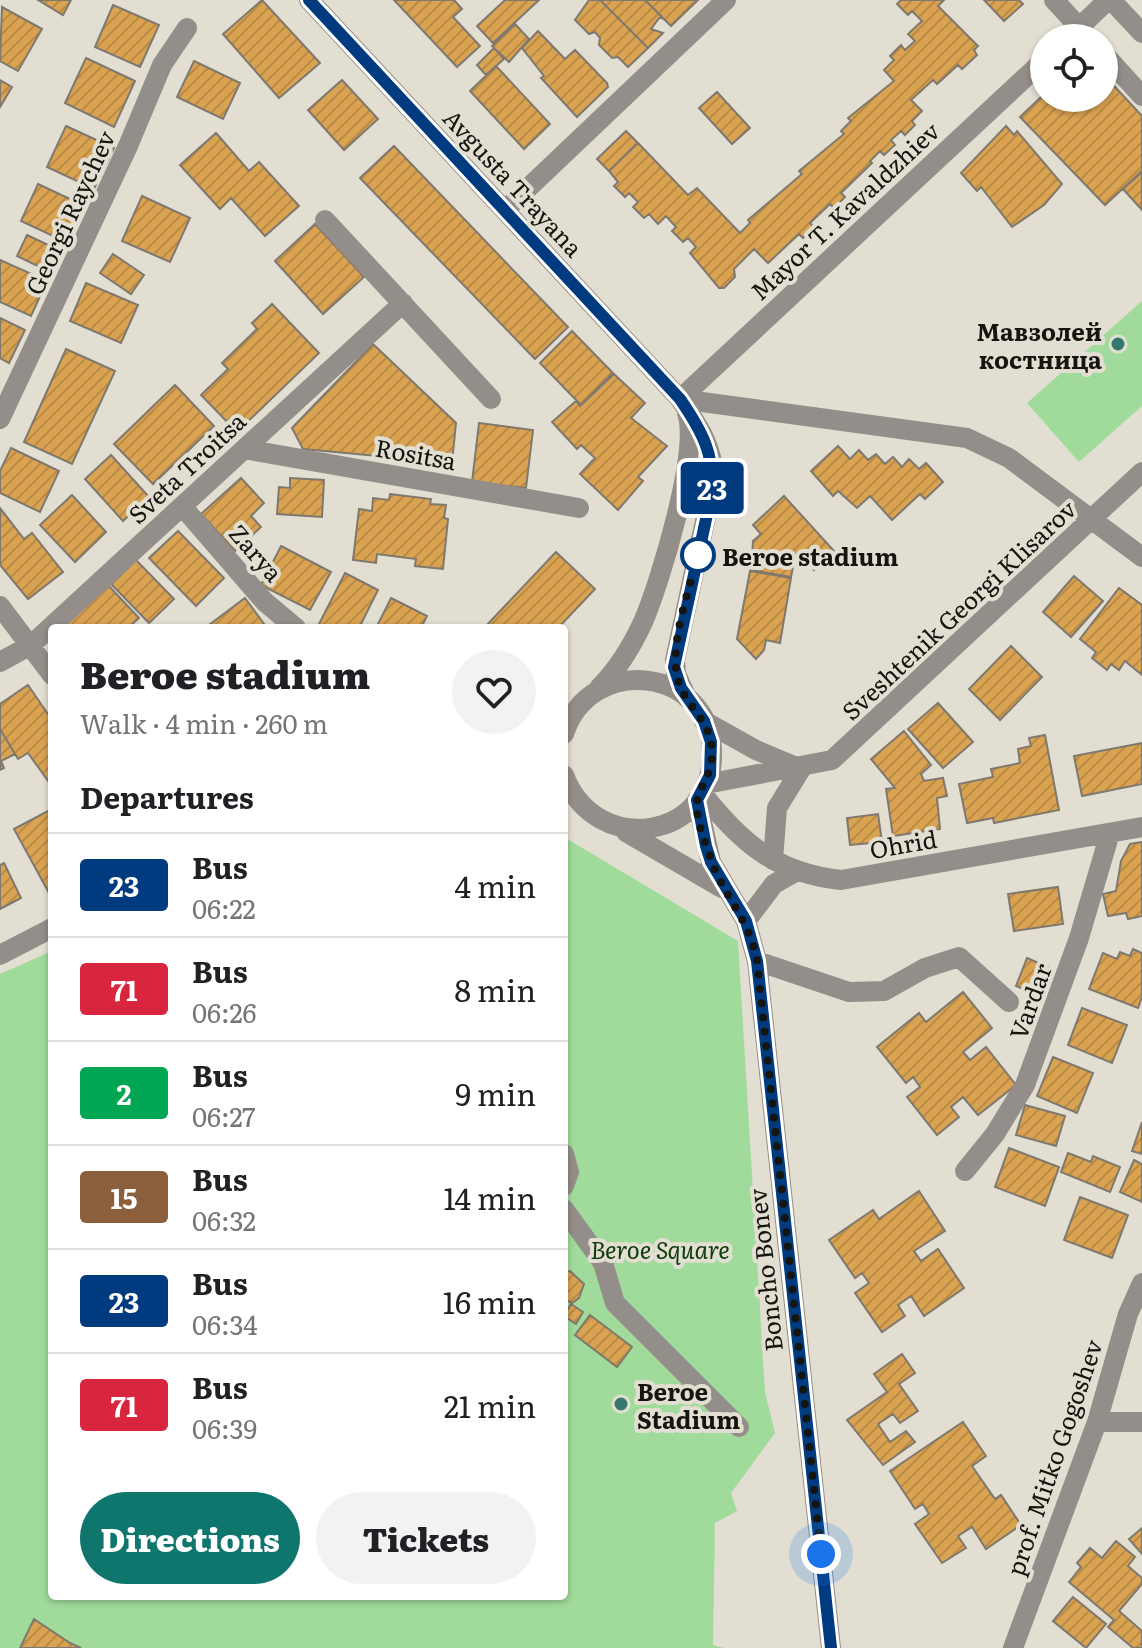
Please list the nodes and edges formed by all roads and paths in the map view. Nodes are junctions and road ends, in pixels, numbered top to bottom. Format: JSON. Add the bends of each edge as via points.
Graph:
{"nodes":[{"id":1,"x":309,"y":0,"type":"edge"},
{"id":2,"x":726,"y":0,"type":"edge"},
{"id":3,"x":1054,"y":0,"type":"edge"},
{"id":4,"x":1110,"y":0,"type":"edge"},
{"id":5,"x":1071,"y":24,"type":"edge"},
{"id":6,"x":1087,"y":24,"type":"edge"},
{"id":7,"x":187,"y":28,"type":"dead end"},
{"id":8,"x":1142,"y":33,"type":"edge"},
{"id":9,"x":1118,"y":69,"type":"edge"},
{"id":10,"x":1030,"y":73,"type":"edge"},
{"id":11,"x":1142,"y":96,"type":"edge"},
{"id":12,"x":505,"y":210,"type":"junction"},
{"id":13,"x":325,"y":220,"type":"dead end"},
{"id":14,"x":403,"y":303,"type":"junction"},
{"id":15,"x":491,"y":399,"type":"dead end"},
{"id":16,"x":680,"y":399,"type":"junction"},
{"id":17,"x":0,"y":419,"type":"edge"},
{"id":18,"x":244,"y":449,"type":"junction"},
{"id":19,"x":1142,"y":472,"type":"edge"},
{"id":20,"x":182,"y":506,"type":"junction"},
{"id":21,"x":579,"y":508,"type":"dead end"},
{"id":22,"x":1092,"y":519,"type":"junction"},
{"id":23,"x":1142,"y":557,"type":"edge"},
{"id":24,"x":0,"y":606,"type":"edge"},
{"id":25,"x":54,"y":624,"type":"edge"},
{"id":26,"x":291,"y":624,"type":"edge"},
{"id":27,"x":48,"y":629,"type":"edge"},
{"id":28,"x":31,"y":645,"type":"junction"},
{"id":29,"x":0,"y":662,"type":"edge"},
{"id":30,"x":48,"y":669,"type":"edge"},
{"id":31,"x":598,"y":689,"type":"junction"},
{"id":32,"x":687,"y":698,"type":"junction"},
{"id":33,"x":704,"y":721,"type":"junction"},
{"id":34,"x":568,"y":723,"type":"edge"},
{"id":35,"x":801,"y":769,"type":"junction"},
{"id":36,"x":568,"y":782,"type":"edge"},
{"id":37,"x":702,"y":792,"type":"junction"},
{"id":38,"x":568,"y":798,"type":"edge"},
{"id":39,"x":582,"y":807,"type":"junction"},
{"id":40,"x":617,"y":827,"type":"junction"},
{"id":41,"x":1142,"y":827,"type":"edge"},
{"id":42,"x":1110,"y":833,"type":"junction"},
{"id":43,"x":773,"y":860,"type":"junction"},
{"id":44,"x":797,"y":871,"type":"junction"},
{"id":45,"x":729,"y":893,"type":"junction"},
{"id":46,"x":746,"y":921,"type":"junction"},
{"id":47,"x":48,"y":930,"type":"edge"},
{"id":48,"x":0,"y":955,"type":"edge"},
{"id":49,"x":757,"y":961,"type":"junction"},
{"id":50,"x":1009,"y":1002,"type":"dead end"},
{"id":51,"x":965,"y":1171,"type":"dead end"},
{"id":52,"x":568,"y":1215,"type":"edge"},
{"id":53,"x":1142,"y":1283,"type":"edge"},
{"id":54,"x":1097,"y":1422,"type":"junction"},
{"id":55,"x":1142,"y":1422,"type":"edge"},
{"id":56,"x":739,"y":1427,"type":"dead end"},
{"id":57,"x":831,"y":1648,"type":"edge"},
{"id":58,"x":1013,"y":1648,"type":"edge"}],
"edges":[{"from":1,"to":12,"type":"street","name":"Avgusta Trayana"},
{"from":2,"to":12,"type":"street"},
{"from":3,"to":5,"type":"street"},
{"from":4,"to":6,"type":"street"},
{"from":4,"to":8,"type":"street"},
{"from":7,"to":17,"type":"street","name":"Georgi Raychev","via":[[162,65]]},
{"from":9,"to":11,"type":"street"},
{"from":10,"to":16,"type":"street","name":"Mayor T. Kavaldzhiev"},
{"from":12,"to":16,"type":"street","name":"Avgusta Trayana"},
{"from":13,"to":14,"type":"street"},
{"from":14,"to":15,"type":"street"},
{"from":14,"to":18,"type":"street","name":"Sveta Troitsa"},
{"from":16,"to":22,"type":"street","via":[[967,438],[1009,458]]},
{"from":16,"to":31,"type":"street","name":"Avgusta Trayana","via":[[690,425],[690,454],[652,596],[632,642]]},
{"from":16,"to":32,"type":"street","name":"Avgusta Trayana","via":[[705,438],[714,476],[675,652],[676,674]]},
{"from":18,"to":20,"type":"street","name":"Sveta Troitsa"},
{"from":18,"to":21,"type":"street","name":"Rositsa"},
{"from":19,"to":22,"type":"street","name":"Sveshtenik Georgi Klisarov"},
{"from":20,"to":25,"type":"street","name":"Sveta Troitsa"},
{"from":20,"to":26,"type":"street","name":"Zarya","via":[[265,602]]},
{"from":22,"to":23,"type":"street"},
{"from":22,"to":35,"type":"street","name":"Sveshtenik Georgi Klisarov","via":[[844,751]]},
{"from":24,"to":28,"type":"street"},
{"from":27,"to":28,"type":"street","name":"Sveta Troitsa"},
{"from":28,"to":29,"type":"street","name":"Sveta Troitsa"},
{"from":28,"to":30,"type":"street"},
{"from":31,"to":32,"type":"street","via":[[644,679]]},
{"from":31,"to":34,"type":"street","name":"Avgusta Trayana"},
{"from":32,"to":33,"type":"street"},
{"from":33,"to":35,"type":"street"},
{"from":33,"to":37,"type":"street","name":"Boncho Bonev","via":[[712,752]]},
{"from":35,"to":37,"type":"street","name":"Sveshtenik Georgi Klisarov"},
{"from":35,"to":43,"type":"street","via":[[777,808]]},
{"from":36,"to":39,"type":"street"},
{"from":37,"to":40,"type":"street","via":[[675,820],[661,826]]},
{"from":37,"to":43,"type":"street","name":"Ohrid","via":[[746,844]]},
{"from":37,"to":45,"type":"street","name":"Boncho Bonev","via":[[711,862]]},
{"from":38,"to":39,"type":"street","name":"Boncho Bonev"},
{"from":39,"to":40,"type":"street","name":"Boncho Bonev"},
{"from":40,"to":45,"type":"street","name":"Boncho Bonev"},
{"from":41,"to":42,"type":"street","name":"Ohrid"},
{"from":42,"to":44,"type":"street","name":"Ohrid","via":[[841,880]]},
{"from":42,"to":51,"type":"street","name":"Vardar","via":[[1079,938],[1025,1085]]},
{"from":43,"to":44,"type":"street","name":"Ohrid"},
{"from":44,"to":46,"type":"street","via":[[774,884]]},
{"from":45,"to":46,"type":"street","name":"Boncho Bonev"},
{"from":46,"to":49,"type":"street","name":"Boncho Bonev"},
{"from":47,"to":48,"type":"street"},
{"from":49,"to":50,"type":"street","via":[[849,992],[884,991],[925,968],[959,957]]},
{"from":49,"to":57,"type":"street","name":"Boncho Bonev"},
{"from":52,"to":56,"type":"street","via":[[603,1263],[615,1303]]},
{"from":53,"to":54,"type":"street","name":"prof. Mitko Gogoshev"},
{"from":54,"to":55,"type":"street"},
{"from":54,"to":58,"type":"street","name":"prof. Mitko Gogoshev"}]}
